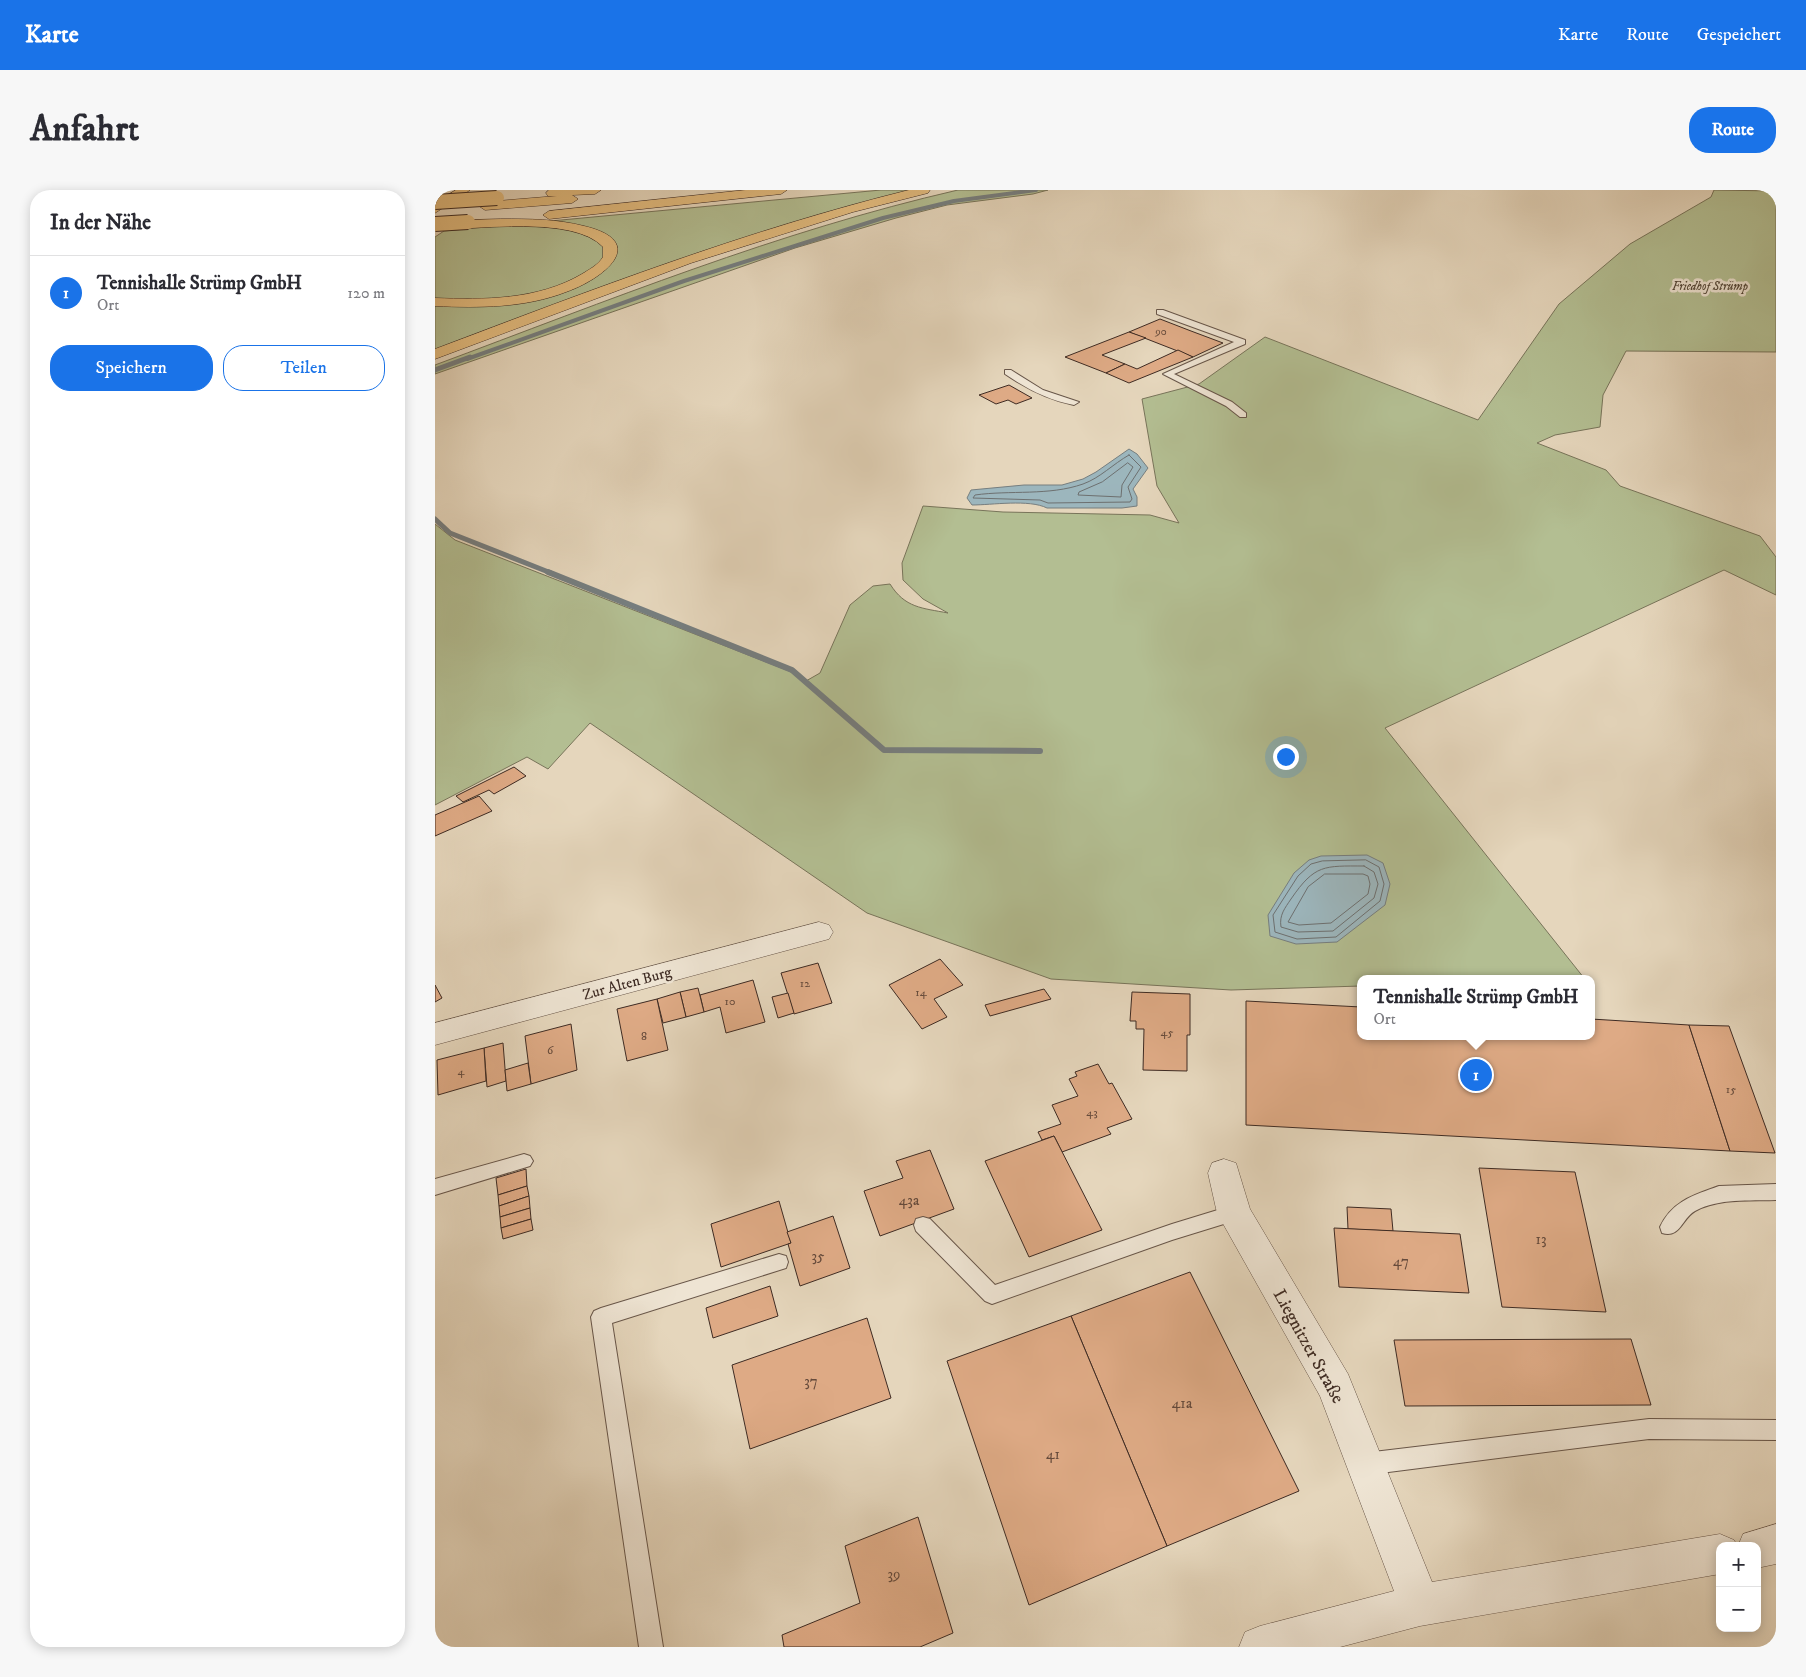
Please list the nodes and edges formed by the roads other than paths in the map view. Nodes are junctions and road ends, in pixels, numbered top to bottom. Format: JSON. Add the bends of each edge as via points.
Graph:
{"nodes":[{"id":1,"x":440,"y":190,"type":"edge"},
{"id":2,"x":464,"y":190,"type":"edge"},
{"id":3,"x":595,"y":190,"type":"edge"},
{"id":4,"x":691,"y":190,"type":"edge"},
{"id":5,"x":773,"y":190,"type":"edge"},
{"id":6,"x":781,"y":190,"type":"edge"},
{"id":7,"x":924,"y":190,"type":"edge"},
{"id":8,"x":435,"y":193,"type":"edge"},
{"id":9,"x":493,"y":194,"type":"edge"},
{"id":10,"x":435,"y":202,"type":"edge"},
{"id":11,"x":435,"y":209,"type":"edge"},
{"id":12,"x":435,"y":216,"type":"edge"},
{"id":13,"x":474,"y":216,"type":"junction"},
{"id":14,"x":435,"y":225,"type":"edge"},
{"id":15,"x":435,"y":302,"type":"edge"},
{"id":16,"x":1160,"y":312,"type":"dead end"},
{"id":17,"x":1201,"y":326,"type":"junction"},
{"id":18,"x":1191,"y":331,"type":"dead end"},
{"id":19,"x":435,"y":354,"type":"edge"},
{"id":20,"x":1008,"y":372,"type":"dead end"},
{"id":21,"x":1074,"y":402,"type":"dead end"},
{"id":22,"x":1243,"y":416,"type":"dead end"},
{"id":23,"x":819,"y":932,"type":"dead end"},
{"id":24,"x":435,"y":1034,"type":"edge"},
{"id":25,"x":524,"y":1160,"type":"dead end"},
{"id":26,"x":1224,"y":1173,"type":"dead end"},
{"id":27,"x":435,"y":1188,"type":"edge"},
{"id":28,"x":1776,"y":1192,"type":"edge"},
{"id":29,"x":1234,"y":1213,"type":"junction"},
{"id":30,"x":923,"y":1225,"type":"dead end"},
{"id":31,"x":1669,"y":1227,"type":"dead end"},
{"id":32,"x":779,"y":1262,"type":"dead end"},
{"id":33,"x":1776,"y":1430,"type":"edge"},
{"id":34,"x":1365,"y":1464,"type":"junction"},
{"id":35,"x":1776,"y":1544,"type":"edge"},
{"id":36,"x":1761,"y":1547,"type":"edge"},
{"id":37,"x":1716,"y":1555,"type":"edge"},
{"id":38,"x":1420,"y":1605,"type":"junction"},
{"id":39,"x":651,"y":1647,"type":"edge"},
{"id":40,"x":1259,"y":1647,"type":"edge"}],
"edges":[{"from":1,"to":8,"type":"highway"},
{"from":2,"to":11,"type":"highway"},
{"from":3,"to":9,"type":"highway"},
{"from":4,"to":13,"type":"highway"},
{"from":5,"to":13,"type":"highway"},
{"from":6,"to":13,"type":"highway"},
{"from":7,"to":19,"type":"highway","via":[[848,209],[686,260]]},
{"from":9,"to":10,"type":"highway","bridge":true},
{"from":9,"to":14,"type":"highway"},
{"from":11,"to":13,"type":"highway"},
{"from":12,"to":13,"type":"highway"},
{"from":13,"to":14,"type":"highway","bridge":true},
{"from":13,"to":15,"type":"highway","via":[[582,230],[601,236],[609,245],[611,255],[604,266],[588,278],[553,291],[500,302]]},
{"from":16,"to":17,"type":"lane"},
{"from":17,"to":18,"type":"lane"},
{"from":17,"to":22,"type":"lane","via":[[1243,342],[1167,374],[1229,404]]},
{"from":20,"to":21,"type":"lane","via":[[1057,400]]},
{"from":23,"to":24,"type":"street","name":"Zur Alten Burg"},
{"from":25,"to":27,"type":"lane"},
{"from":26,"to":29,"type":"street","name":"Liegnitzer Straße"},
{"from":28,"to":31,"type":"lane","via":[[1719,1194],[1687,1206]]},
{"from":29,"to":30,"type":"lane","via":[[992,1295]]},
{"from":29,"to":34,"type":"street","name":"Liegnitzer Straße","via":[[1335,1388]]},
{"from":32,"to":39,"type":"lane","via":[[601,1317]]},
{"from":33,"to":34,"type":"lane","via":[[1649,1428]]},
{"from":34,"to":38,"type":"street","name":"Liegnitzer Straße"},
{"from":35,"to":36,"type":"street"},
{"from":37,"to":38,"type":"street"},
{"from":38,"to":40,"type":"street"}]}
